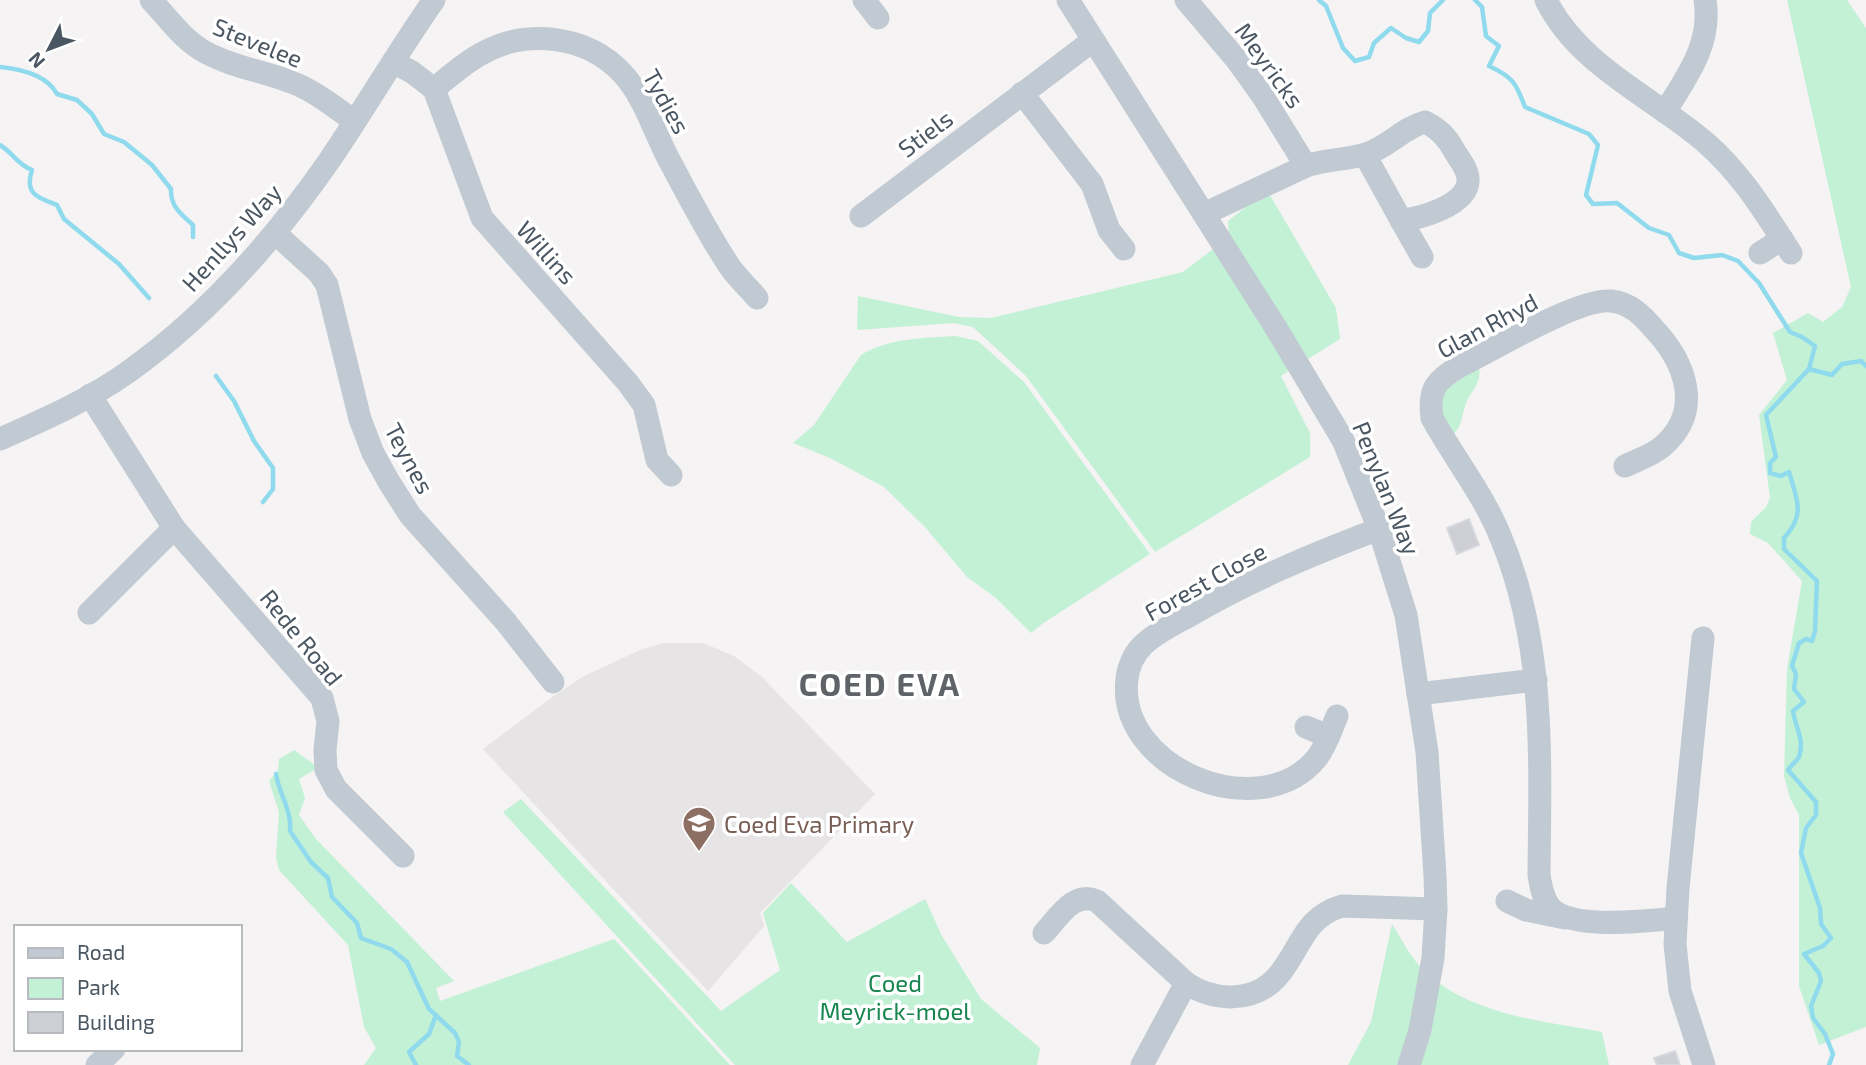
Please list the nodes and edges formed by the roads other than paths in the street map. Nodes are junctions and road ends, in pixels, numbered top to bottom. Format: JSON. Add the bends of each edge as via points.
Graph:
{"nodes":[{"id":1,"x":151,"y":0,"type":"edge"},
{"id":2,"x":434,"y":0,"type":"edge"},
{"id":3,"x":1068,"y":0,"type":"edge"},
{"id":4,"x":1186,"y":0,"type":"edge"},
{"id":5,"x":1546,"y":0,"type":"edge"},
{"id":6,"x":1705,"y":0,"type":"edge"},
{"id":7,"x":1092,"y":41,"type":"junction"},
{"id":8,"x":393,"y":62,"type":"junction"},
{"id":9,"x":434,"y":89,"type":"junction"},
{"id":10,"x":1022,"y":93,"type":"junction"},
{"id":11,"x":1665,"y":111,"type":"junction"},
{"id":12,"x":355,"y":121,"type":"junction"},
{"id":13,"x":1365,"y":155,"type":"junction"},
{"id":14,"x":1306,"y":166,"type":"junction"},
{"id":15,"x":1204,"y":214,"type":"junction"},
{"id":16,"x":861,"y":216,"type":"dead end"},
{"id":17,"x":1401,"y":220,"type":"junction"},
{"id":18,"x":275,"y":233,"type":"junction"},
{"id":19,"x":1124,"y":248,"type":"dead end"},
{"id":20,"x":1760,"y":253,"type":"dead end"},
{"id":21,"x":1422,"y":257,"type":"dead end"},
{"id":22,"x":757,"y":298,"type":"dead end"},
{"id":23,"x":90,"y":395,"type":"junction"},
{"id":24,"x":0,"y":439,"type":"edge"},
{"id":25,"x":1625,"y":466,"type":"dead end"},
{"id":26,"x":671,"y":475,"type":"dead end"},
{"id":27,"x":174,"y":528,"type":"junction"},
{"id":28,"x":1379,"y":529,"type":"junction"},
{"id":29,"x":89,"y":613,"type":"dead end"},
{"id":30,"x":1703,"y":638,"type":"dead end"},
{"id":31,"x":1536,"y":680,"type":"junction"},
{"id":32,"x":553,"y":682,"type":"dead end"},
{"id":33,"x":1418,"y":694,"type":"junction"},
{"id":34,"x":1306,"y":727,"type":"dead end"},
{"id":35,"x":403,"y":856,"type":"dead end"},
{"id":36,"x":1507,"y":901,"type":"dead end"},
{"id":37,"x":1436,"y":909,"type":"junction"},
{"id":38,"x":1565,"y":918,"type":"junction"},
{"id":39,"x":1676,"y":918,"type":"junction"},
{"id":40,"x":1056,"y":928,"type":"dead end"},
{"id":41,"x":1186,"y":983,"type":"junction"},
{"id":42,"x":112,"y":1051,"type":"edge"},
{"id":43,"x":97,"y":1065,"type":"edge"},
{"id":44,"x":1142,"y":1065,"type":"edge"},
{"id":45,"x":1409,"y":1065,"type":"edge"},
{"id":46,"x":1704,"y":1065,"type":"edge"}],
"edges":[{"from":1,"to":12,"type":"street","name":"Stevelee","via":[[184,37],[204,51],[236,66],[295,83]]},
{"from":2,"to":8,"type":"street","name":"Henllys Way"},
{"from":3,"to":7,"type":"street","name":"Penylan Way"},
{"from":4,"to":14,"type":"street","name":"Meyricks","via":[[1256,86]]},
{"from":5,"to":11,"type":"street","via":[[1576,44]]},
{"from":6,"to":11,"type":"street","via":[[1708,18],[1702,46]]},
{"from":7,"to":10,"type":"street","name":"Stiels"},
{"from":7,"to":15,"type":"street","name":"Penylan Way"},
{"from":8,"to":9,"type":"street"},
{"from":8,"to":12,"type":"street","name":"Henllys Way"},
{"from":9,"to":22,"type":"street","name":"Tydies","via":[[480,54],[532,37],[568,42],[606,60],[636,92],[714,242]]},
{"from":9,"to":26,"type":"street","name":"Willins","via":[[482,218],[636,394],[644,405],[657,460]]},
{"from":10,"to":16,"type":"street","name":"Stiels"},
{"from":10,"to":19,"type":"street","via":[[1092,184],[1109,230]]},
{"from":11,"to":20,"type":"street","via":[[1706,143],[1754,194],[1786,246]]},
{"from":12,"to":18,"type":"street","name":"Henllys Way"},
{"from":13,"to":14,"type":"street"},
{"from":13,"to":17,"type":"street"},
{"from":13,"to":17,"type":"street","via":[[1424,122],[1438,128],[1465,170],[1467,188],[1458,197],[1432,214]]},
{"from":14,"to":15,"type":"street"},
{"from":15,"to":28,"type":"street","name":"Penylan Way","via":[[1343,440]]},
{"from":17,"to":21,"type":"street"},
{"from":18,"to":23,"type":"street","name":"Henllys Way","via":[[177,332],[125,374]]},
{"from":18,"to":32,"type":"street","name":"Teynes","via":[[327,285],[360,419],[389,482],[410,515]]},
{"from":23,"to":24,"type":"street","name":"Henllys Way"},
{"from":23,"to":27,"type":"street","name":"Rede Road"},
{"from":25,"to":31,"type":"street","name":"Glan Rhyd","via":[[1671,438],[1687,397],[1686,381],[1672,351],[1639,312],[1626,304],[1582,304],[1460,366],[1434,387],[1432,418],[1491,516],[1519,583]]},
{"from":27,"to":29,"type":"street"},
{"from":27,"to":35,"type":"street","name":"Rede Road","via":[[322,698],[328,721],[326,770],[336,789]]},
{"from":28,"to":33,"type":"street","name":"Penylan Way","via":[[1406,615]]},
{"from":28,"to":34,"type":"street","name":"Forest Close","via":[[1206,605],[1143,645],[1128,671],[1128,706],[1148,743],[1177,768],[1208,782],[1227,787],[1270,786],[1306,769],[1323,749],[1332,726]]},
{"from":30,"to":39,"type":"street"},
{"from":31,"to":33,"type":"street"},
{"from":31,"to":38,"type":"street","name":"Glan Rhyd","via":[[1541,747],[1539,875],[1550,908]]},
{"from":33,"to":37,"type":"street","name":"Penylan Way","via":[[1427,752]]},
{"from":36,"to":38,"type":"street"},
{"from":37,"to":41,"type":"street","via":[[1342,906],[1308,927],[1276,978],[1262,988],[1227,998]]},
{"from":37,"to":45,"type":"street","name":"Penylan Way","via":[[1433,958]]},
{"from":38,"to":39,"type":"street"},
{"from":39,"to":46,"type":"street","via":[[1675,968]]},
{"from":40,"to":41,"type":"street","via":[[1070,904],[1089,897]]},
{"from":41,"to":44,"type":"street"},
{"from":42,"to":43,"type":"street"}]}
